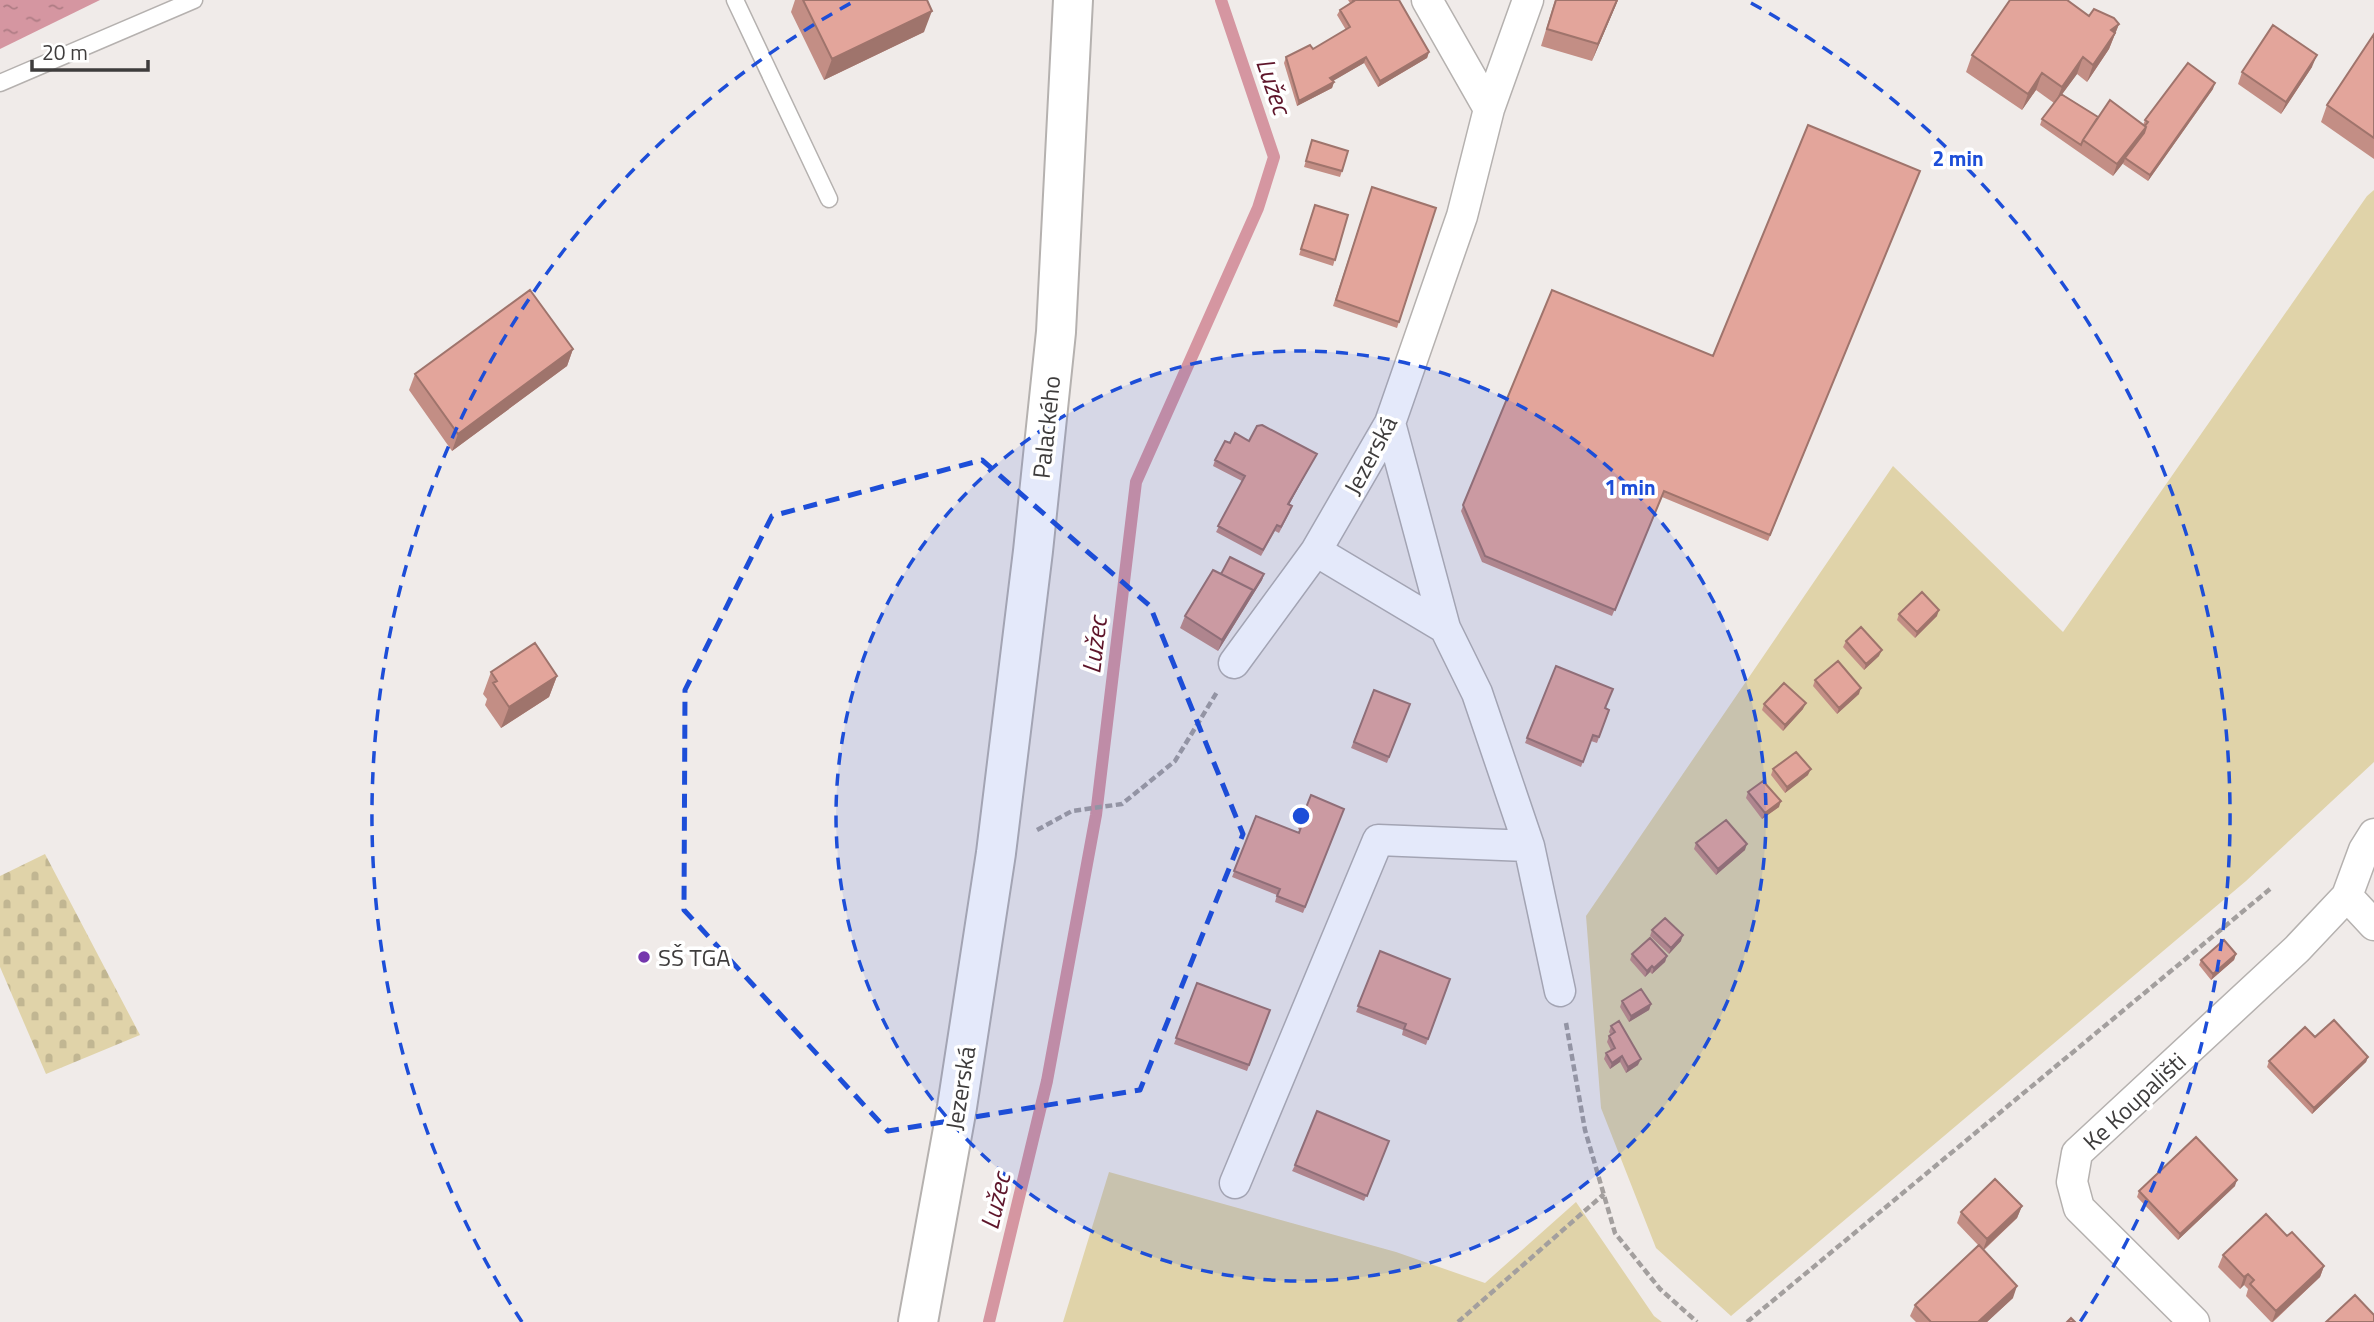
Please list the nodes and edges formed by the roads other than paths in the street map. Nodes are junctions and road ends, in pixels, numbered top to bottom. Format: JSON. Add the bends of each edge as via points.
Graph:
{"nodes":[{"id":1,"x":194,"y":0,"type":"edge"},
{"id":2,"x":1073,"y":0,"type":"edge"},
{"id":3,"x":1427,"y":0,"type":"edge"},
{"id":4,"x":1528,"y":0,"type":"edge"},
{"id":5,"x":740,"y":2,"type":"edge"},
{"id":6,"x":0,"y":83,"type":"edge"},
{"id":7,"x":1489,"y":109,"type":"junction"},
{"id":8,"x":829,"y":199,"type":"dead end"},
{"id":9,"x":1390,"y":423,"type":"junction"},
{"id":10,"x":1316,"y":551,"type":"junction"},
{"id":11,"x":1446,"y":628,"type":"junction"},
{"id":12,"x":1234,"y":663,"type":"road end"},
{"id":13,"x":2374,"y":834,"type":"edge"},
{"id":14,"x":1529,"y":846,"type":"junction"},
{"id":15,"x":996,"y":853,"type":"joint"},
{"id":16,"x":2347,"y":896,"type":"junction"},
{"id":17,"x":2374,"y":925,"type":"edge"},
{"id":18,"x":1560,"y":991,"type":"road end"},
{"id":19,"x":1235,"y":1183,"type":"dead end"},
{"id":20,"x":918,"y":1322,"type":"edge"},
{"id":21,"x":2194,"y":1322,"type":"edge"}],
"edges":[{"from":1,"to":6,"type":"lane"},
{"from":2,"to":15,"type":"street","name":"Palackého","via":[[1056,332]]},
{"from":3,"to":7,"type":"street"},
{"from":4,"to":7,"type":"street","name":"Jezerská"},
{"from":5,"to":8,"type":"lane"},
{"from":7,"to":9,"type":"street","name":"Jezerská","via":[[1462,216]]},
{"from":9,"to":10,"type":"street","name":"Jezerská"},
{"from":9,"to":11,"type":"street"},
{"from":10,"to":11,"type":"street"},
{"from":10,"to":12,"type":"street","name":"Jezerská"},
{"from":11,"to":14,"type":"street","via":[[1476,693]]},
{"from":13,"to":16,"type":"street","name":"Ke Koupališti"},
{"from":14,"to":18,"type":"street"},
{"from":14,"to":19,"type":"street","via":[[1378,840]]},
{"from":15,"to":20,"type":"street","name":"Jezerská"},
{"from":16,"to":17,"type":"street"},
{"from":16,"to":21,"type":"street","name":"Ke Koupališti","via":[[2297,949],[2077,1153],[2072,1182],[2079,1208]]}]}
